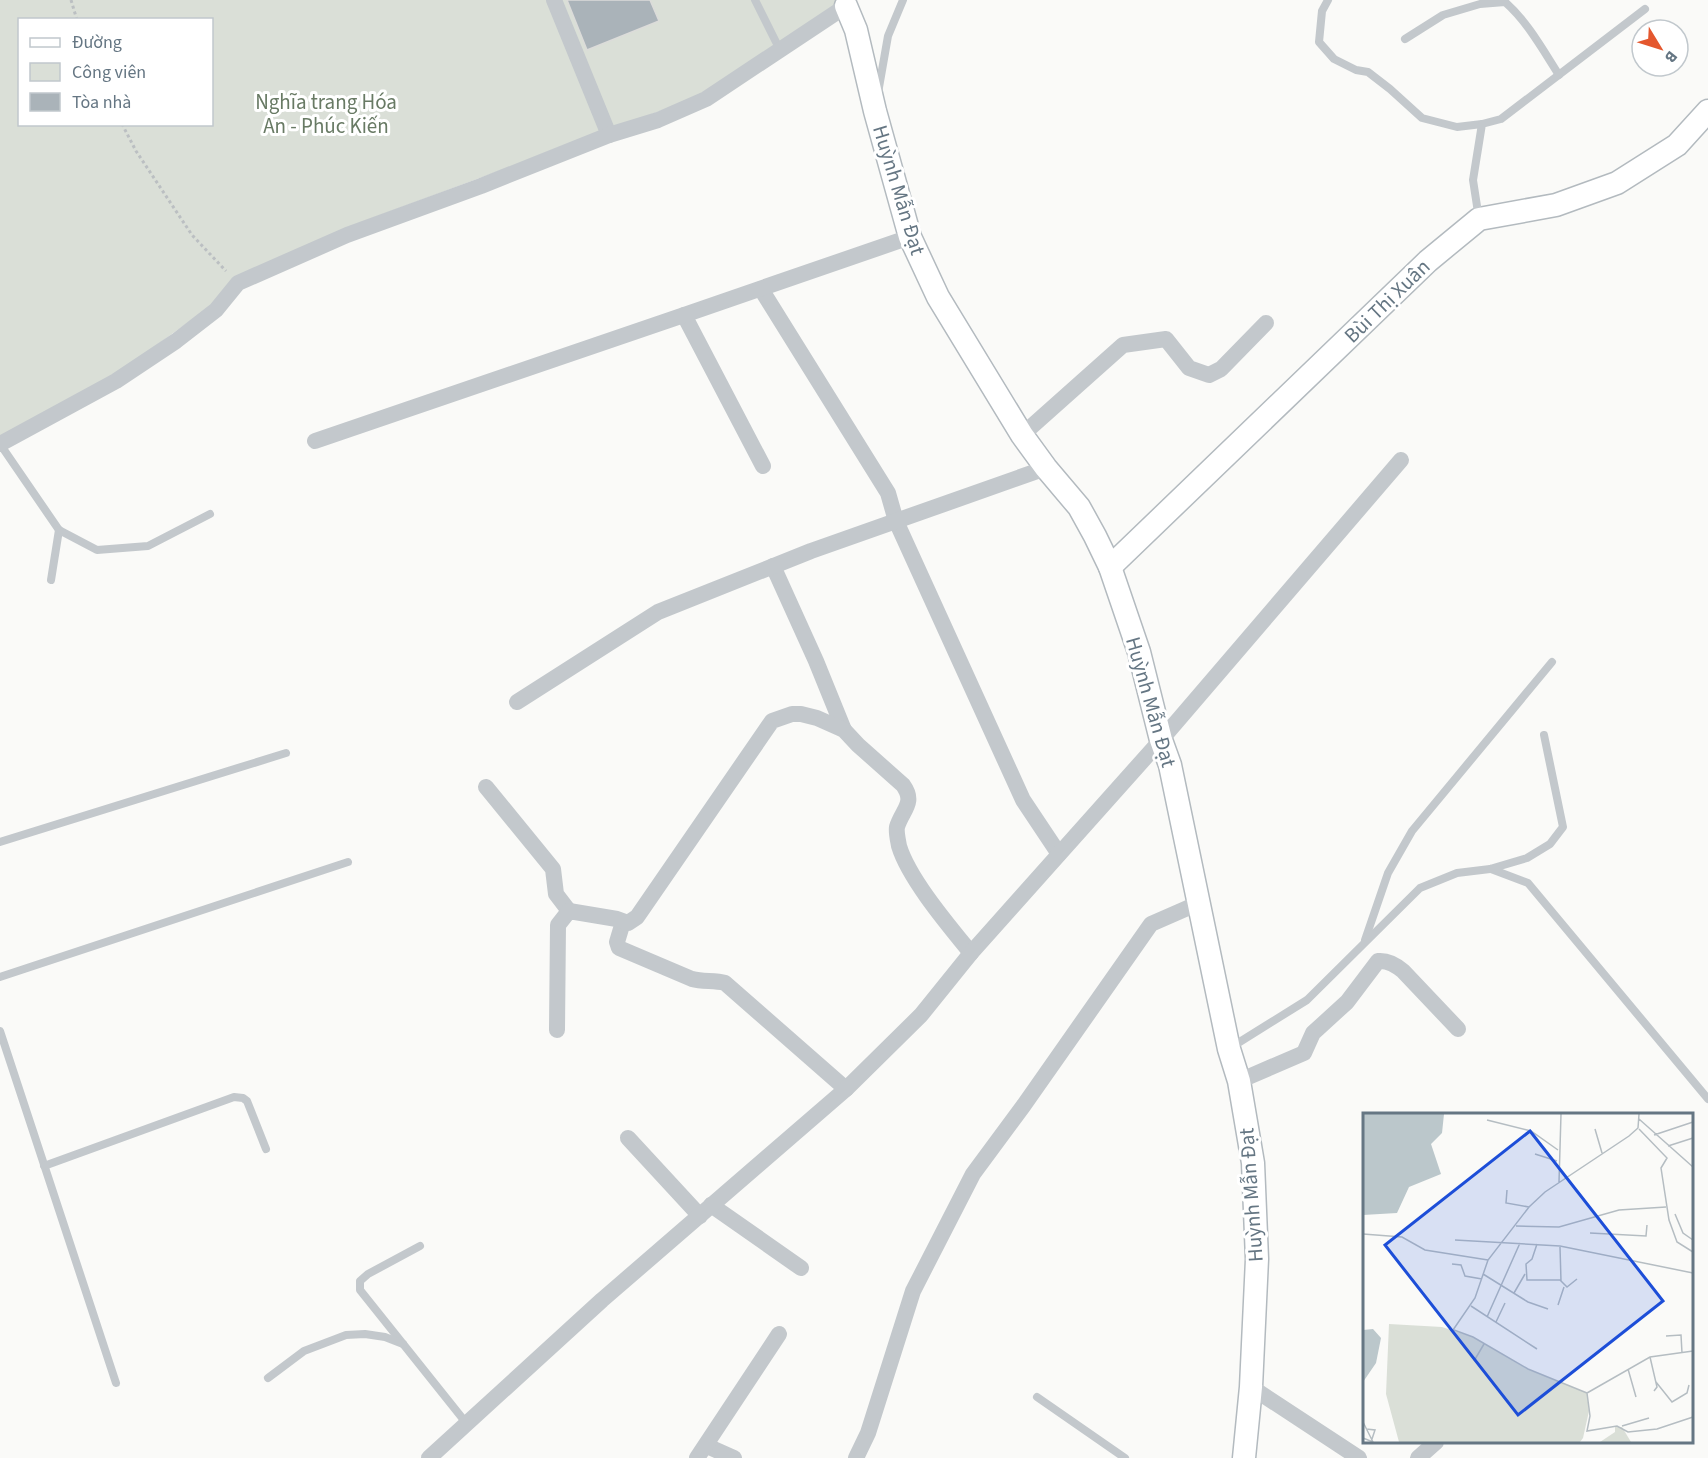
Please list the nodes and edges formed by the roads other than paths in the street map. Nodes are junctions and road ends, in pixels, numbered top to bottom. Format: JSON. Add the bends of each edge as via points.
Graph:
{"nodes":[{"id":1,"x":554,"y":0,"type":"edge"},
{"id":2,"x":755,"y":0,"type":"edge"},
{"id":3,"x":903,"y":0,"type":"edge"},
{"id":4,"x":1328,"y":0,"type":"edge"},
{"id":5,"x":848,"y":2,"type":"edge"},
{"id":6,"x":1479,"y":2,"type":"edge"},
{"id":7,"x":1645,"y":9,"type":"dead end"},
{"id":8,"x":1405,"y":39,"type":"dead end"},
{"id":9,"x":780,"y":50,"type":"junction"},
{"id":10,"x":1559,"y":75,"type":"junction"},
{"id":11,"x":874,"y":111,"type":"junction"},
{"id":12,"x":1708,"y":111,"type":"edge"},
{"id":13,"x":1482,"y":124,"type":"junction"},
{"id":14,"x":609,"y":135,"type":"junction"},
{"id":15,"x":1479,"y":219,"type":"junction"},
{"id":16,"x":910,"y":237,"type":"junction"},
{"id":17,"x":761,"y":289,"type":"junction"},
{"id":18,"x":684,"y":315,"type":"junction"},
{"id":19,"x":1266,"y":323,"type":"dead end"},
{"id":20,"x":1022,"y":435,"type":"junction"},
{"id":21,"x":315,"y":441,"type":"dead end"},
{"id":22,"x":0,"y":444,"type":"edge"},
{"id":23,"x":1401,"y":460,"type":"dead end"},
{"id":24,"x":763,"y":466,"type":"dead end"},
{"id":25,"x":1046,"y":468,"type":"junction"},
{"id":26,"x":210,"y":514,"type":"dead end"},
{"id":27,"x":896,"y":521,"type":"junction"},
{"id":28,"x":59,"y":530,"type":"junction"},
{"id":29,"x":773,"y":566,"type":"junction"},
{"id":30,"x":1110,"y":567,"type":"junction"},
{"id":31,"x":51,"y":580,"type":"dead end"},
{"id":32,"x":1552,"y":662,"type":"dead end"},
{"id":33,"x":517,"y":702,"type":"dead end"},
{"id":34,"x":844,"y":730,"type":"junction"},
{"id":35,"x":1544,"y":735,"type":"dead end"},
{"id":36,"x":1161,"y":740,"type":"junction"},
{"id":37,"x":286,"y":753,"type":"dead end"},
{"id":38,"x":486,"y":787,"type":"dead end"},
{"id":39,"x":0,"y":842,"type":"edge"},
{"id":40,"x":1059,"y":854,"type":"junction"},
{"id":41,"x":348,"y":862,"type":"dead end"},
{"id":42,"x":1491,"y":869,"type":"junction"},
{"id":43,"x":1199,"y":903,"type":"junction"},
{"id":44,"x":569,"y":911,"type":"junction"},
{"id":45,"x":623,"y":922,"type":"junction"},
{"id":46,"x":1364,"y":944,"type":"junction"},
{"id":47,"x":971,"y":953,"type":"junction"},
{"id":48,"x":0,"y":977,"type":"edge"},
{"id":49,"x":1458,"y":1029,"type":"dead end"},
{"id":50,"x":557,"y":1030,"type":"dead end"},
{"id":51,"x":0,"y":1031,"type":"edge"},
{"id":52,"x":1229,"y":1049,"type":"junction"},
{"id":53,"x":1239,"y":1081,"type":"junction"},
{"id":54,"x":846,"y":1089,"type":"junction"},
{"id":55,"x":1708,"y":1099,"type":"edge"},
{"id":56,"x":628,"y":1138,"type":"dead end"},
{"id":57,"x":266,"y":1149,"type":"dead end"},
{"id":58,"x":44,"y":1166,"type":"junction"},
{"id":59,"x":706,"y":1210,"type":"junction"},
{"id":60,"x":420,"y":1246,"type":"dead end"},
{"id":61,"x":801,"y":1268,"type":"dead end"},
{"id":62,"x":779,"y":1334,"type":"dead end"},
{"id":63,"x":403,"y":1344,"type":"junction"},
{"id":64,"x":268,"y":1378,"type":"dead end"},
{"id":65,"x":116,"y":1383,"type":"dead end"},
{"id":66,"x":1251,"y":1387,"type":"junction"},
{"id":67,"x":1037,"y":1397,"type":"dead end"},
{"id":68,"x":466,"y":1424,"type":"junction"},
{"id":69,"x":1435,"y":1443,"type":"edge"},
{"id":70,"x":702,"y":1452,"type":"edge"},
{"id":71,"x":429,"y":1458,"type":"edge"},
{"id":72,"x":734,"y":1458,"type":"edge"},
{"id":73,"x":856,"y":1458,"type":"edge"},
{"id":74,"x":1125,"y":1458,"type":"edge"},
{"id":75,"x":1244,"y":1458,"type":"edge"},
{"id":76,"x":1359,"y":1458,"type":"edge"},
{"id":77,"x":1418,"y":1458,"type":"edge"}],
"edges":[{"from":1,"to":14,"type":"street"},
{"from":2,"to":9,"type":"lane"},
{"from":3,"to":11,"type":"lane","via":[[888,36]]},
{"from":4,"to":13,"type":"lane","via":[[1322,11],[1319,42],[1334,59],[1368,72],[1422,118],[1456,127]]},
{"from":5,"to":9,"type":"street"},
{"from":5,"to":11,"type":"main road","name":"Huỳnh Mẫn Đạt"},
{"from":6,"to":8,"type":"lane","via":[[1443,15]]},
{"from":6,"to":10,"type":"lane","via":[[1504,2],[1510,7]]},
{"from":7,"to":10,"type":"lane"},
{"from":9,"to":14,"type":"street","via":[[706,99]]},
{"from":10,"to":13,"type":"lane","via":[[1501,119]]},
{"from":11,"to":16,"type":"main road","name":"Huỳnh Mẫn Đạt"},
{"from":12,"to":15,"type":"main road","name":"Bùi Thị Xuân","via":[[1677,145],[1617,183],[1556,205]]},
{"from":13,"to":15,"type":"lane","via":[[1473,180]]},
{"from":14,"to":22,"type":"street","via":[[347,235],[238,284],[216,310],[166,348],[116,381]]},
{"from":15,"to":30,"type":"main road","name":"Bùi Thị Xuân","via":[[1428,261]]},
{"from":16,"to":17,"type":"street"},
{"from":16,"to":20,"type":"main road","name":"Huỳnh Mẫn Đạt","via":[[938,297]]},
{"from":17,"to":18,"type":"street"},
{"from":17,"to":27,"type":"street","via":[[888,493]]},
{"from":18,"to":21,"type":"street"},
{"from":18,"to":24,"type":"street"},
{"from":19,"to":20,"type":"street","via":[[1221,369],[1209,375],[1190,368],[1166,339],[1123,345]]},
{"from":20,"to":25,"type":"main road","name":"Huỳnh Mẫn Đạt"},
{"from":22,"to":28,"type":"lane"},
{"from":23,"to":36,"type":"street"},
{"from":25,"to":27,"type":"street"},
{"from":25,"to":30,"type":"main road","name":"Huỳnh Mẫn Đạt","via":[[1079,507]]},
{"from":26,"to":28,"type":"lane","via":[[148,546],[96,550]]},
{"from":27,"to":29,"type":"street"},
{"from":27,"to":40,"type":"street","via":[[1023,800]]},
{"from":28,"to":31,"type":"lane"},
{"from":29,"to":33,"type":"street","via":[[658,612]]},
{"from":29,"to":34,"type":"street"},
{"from":30,"to":36,"type":"main road","name":"Huỳnh Mẫn Đạt","via":[[1139,652]]},
{"from":32,"to":46,"type":"lane","via":[[1412,831],[1388,873]]},
{"from":34,"to":45,"type":"street","via":[[801,714],[772,721],[637,917]]},
{"from":34,"to":47,"type":"street","via":[[909,793],[896,830],[900,847],[929,899]]},
{"from":35,"to":42,"type":"lane","via":[[1563,827],[1550,844],[1527,858]]},
{"from":36,"to":40,"type":"street"},
{"from":36,"to":43,"type":"main road","name":"Huỳnh Mẫn Đạt","via":[[1170,765]]},
{"from":37,"to":39,"type":"lane"},
{"from":38,"to":44,"type":"street","via":[[553,869],[556,894]]},
{"from":40,"to":47,"type":"street"},
{"from":41,"to":48,"type":"lane"},
{"from":42,"to":46,"type":"lane","via":[[1457,873],[1420,888]]},
{"from":42,"to":55,"type":"lane","via":[[1528,883]]},
{"from":43,"to":52,"type":"main road","name":"Huỳnh Mẫn Đạt"},
{"from":43,"to":73,"type":"street","via":[[1151,924],[973,1174],[913,1291],[868,1433]]},
{"from":44,"to":45,"type":"street"},
{"from":44,"to":50,"type":"street","via":[[558,925]]},
{"from":45,"to":54,"type":"street","via":[[619,948],[692,979],[725,984]]},
{"from":46,"to":52,"type":"lane","via":[[1307,1000]]},
{"from":47,"to":54,"type":"street","via":[[921,1015]]},
{"from":49,"to":53,"type":"street","via":[[1403,971],[1394,964],[1378,961],[1347,1002],[1313,1033],[1304,1053]]},
{"from":51,"to":58,"type":"lane"},
{"from":52,"to":53,"type":"main road","name":"Huỳnh Mẫn Đạt"},
{"from":53,"to":66,"type":"main road","name":"Huỳnh Mẫn Đạt","via":[[1253,1163],[1257,1259]]},
{"from":54,"to":59,"type":"street"},
{"from":56,"to":59,"type":"street"},
{"from":57,"to":58,"type":"lane","via":[[247,1101],[234,1097]]},
{"from":58,"to":65,"type":"lane"},
{"from":59,"to":61,"type":"street"},
{"from":59,"to":68,"type":"street"},
{"from":60,"to":63,"type":"lane","via":[[360,1281],[360,1290]]},
{"from":62,"to":70,"type":"street"},
{"from":63,"to":64,"type":"lane","via":[[385,1337],[346,1335],[303,1351]]},
{"from":63,"to":68,"type":"lane"},
{"from":66,"to":75,"type":"main road","name":"Huỳnh Mẫn Đạt"},
{"from":66,"to":76,"type":"street"},
{"from":67,"to":74,"type":"lane"},
{"from":68,"to":71,"type":"street"},
{"from":69,"to":77,"type":"street"},
{"from":70,"to":72,"type":"street"}]}
